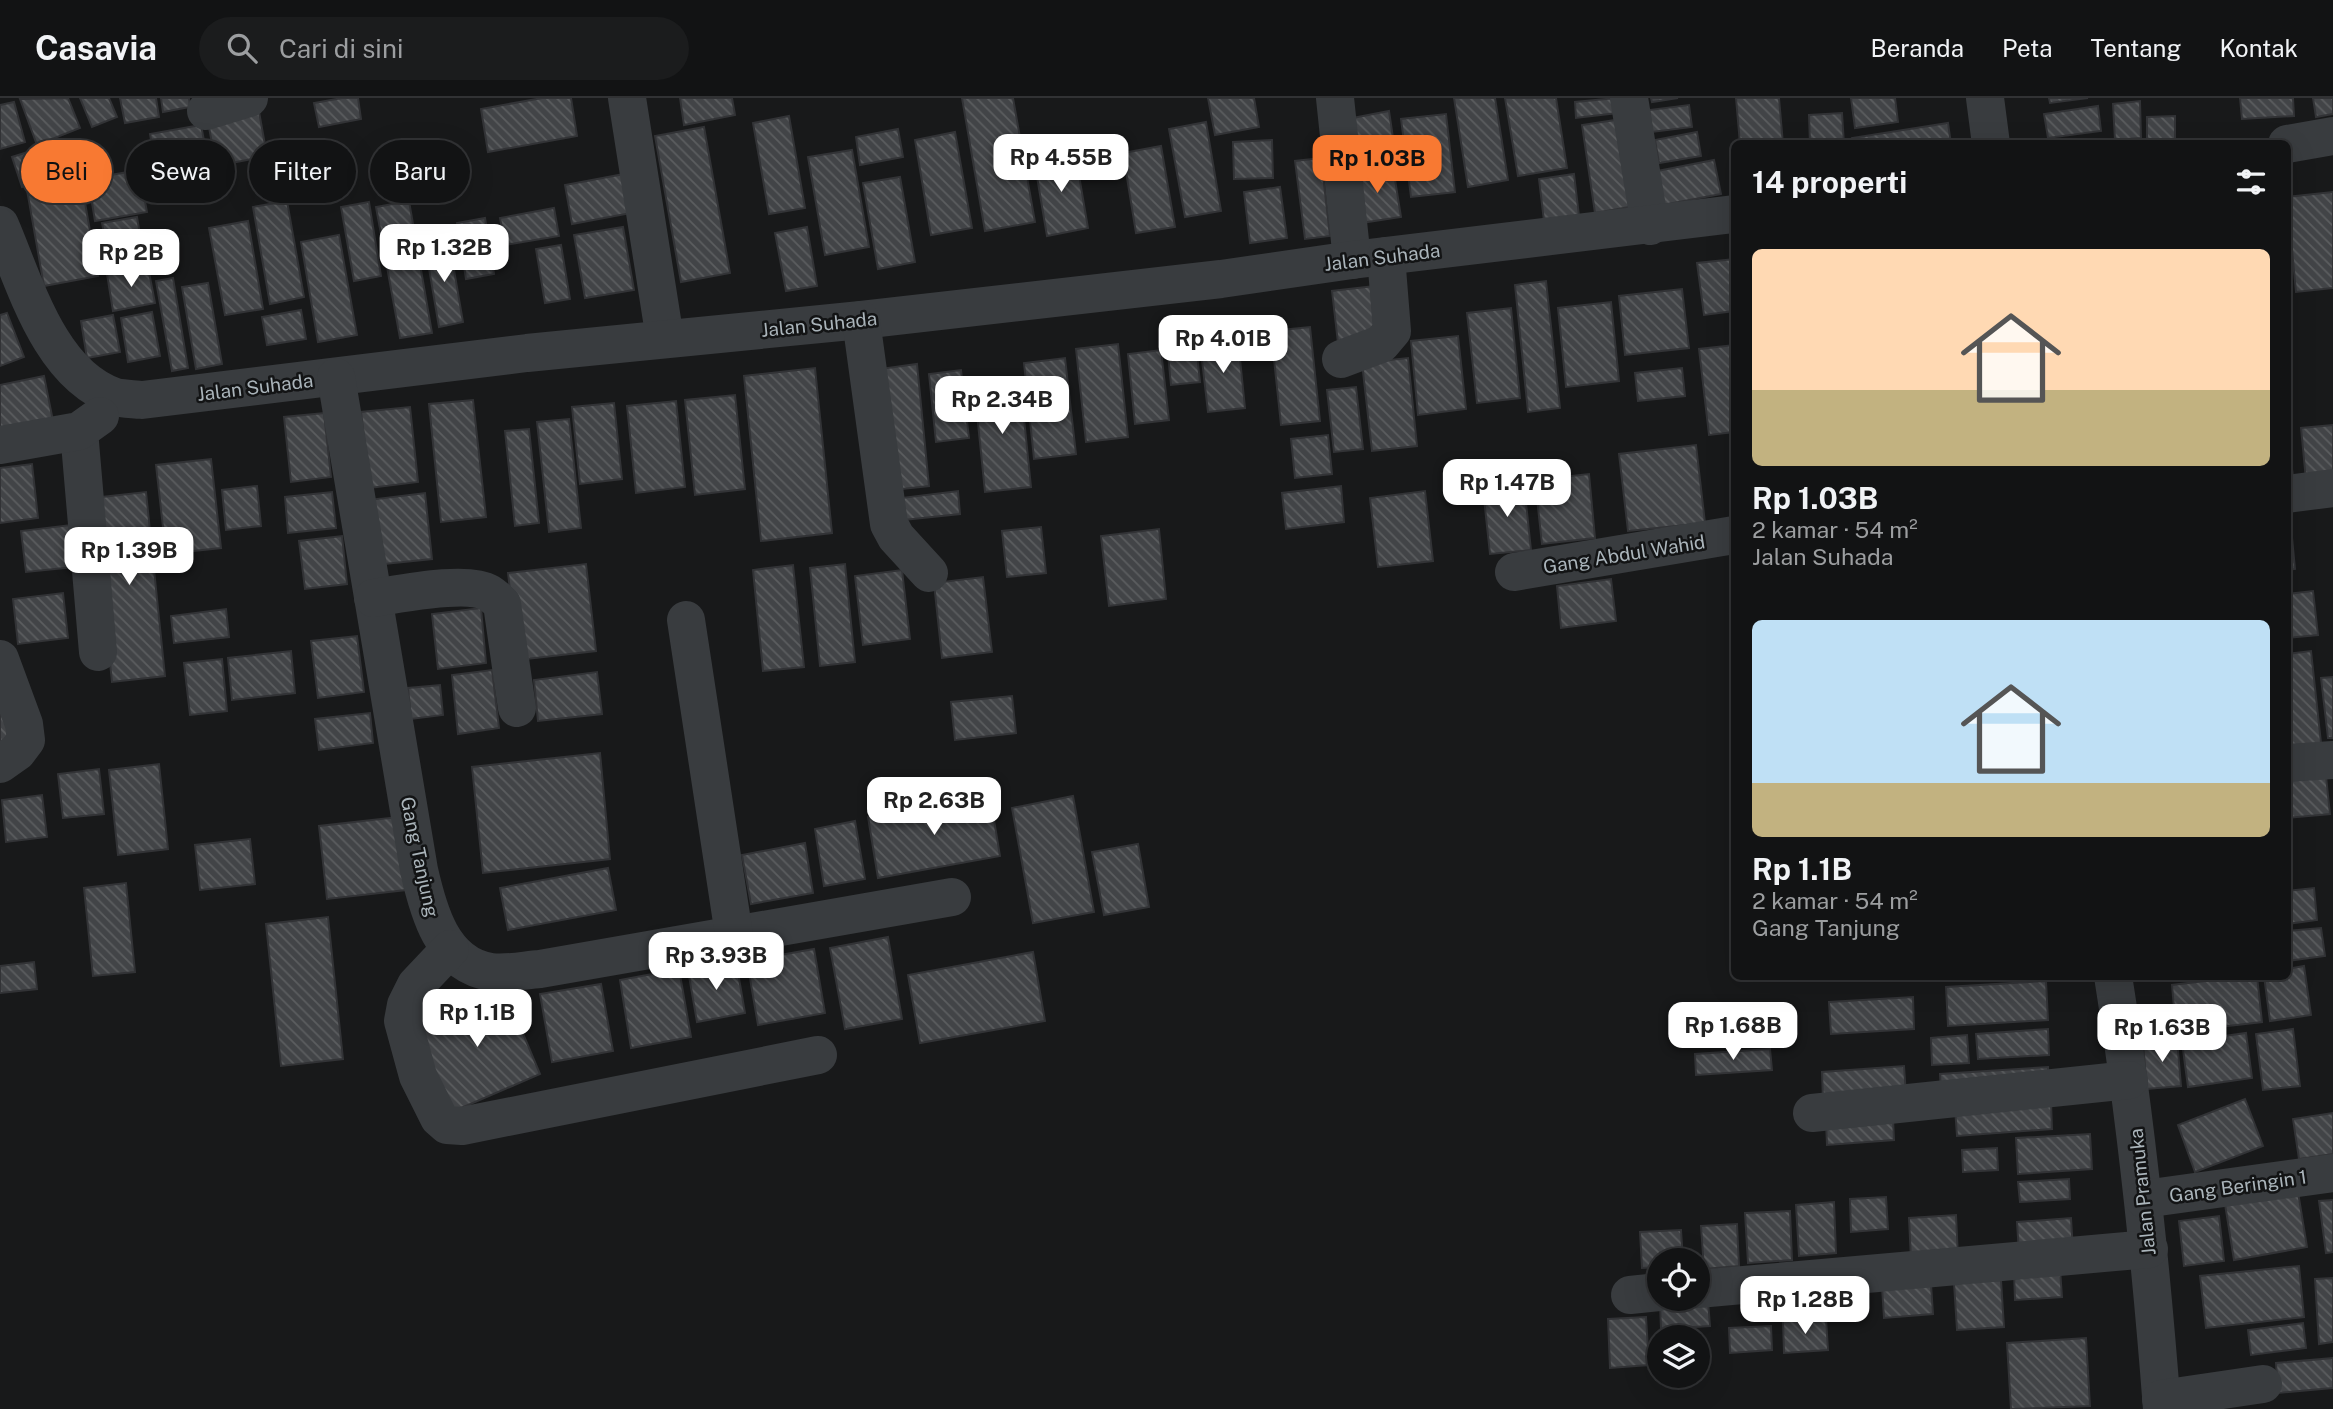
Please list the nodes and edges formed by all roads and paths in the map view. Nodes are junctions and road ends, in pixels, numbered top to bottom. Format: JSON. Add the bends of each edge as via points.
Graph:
{"nodes":[{"id":1,"x":249,"y":98,"type":"edge"},
{"id":2,"x":627,"y":98,"type":"edge"},
{"id":3,"x":1335,"y":98,"type":"edge"},
{"id":4,"x":1629,"y":98,"type":"edge"},
{"id":5,"x":1985,"y":98,"type":"edge"},
{"id":6,"x":206,"y":111,"type":"dead end"},
{"id":7,"x":2333,"y":136,"type":"edge"},
{"id":8,"x":1990,"y":140,"type":"edge"},
{"id":9,"x":2291,"y":143,"type":"edge"},
{"id":10,"x":1731,"y":214,"type":"edge"},
{"id":11,"x":0,"y":225,"type":"edge"},
{"id":12,"x":1650,"y":226,"type":"junction"},
{"id":13,"x":1369,"y":258,"type":"junction"},
{"id":14,"x":861,"y":320,"type":"junction"},
{"id":15,"x":665,"y":339,"type":"junction"},
{"id":16,"x":1341,"y":359,"type":"dead end"},
{"id":17,"x":335,"y":377,"type":"junction"},
{"id":18,"x":117,"y":397,"type":"junction"},
{"id":19,"x":79,"y":431,"type":"junction"},
{"id":20,"x":0,"y":445,"type":"edge"},
{"id":21,"x":2333,"y":488,"type":"edge"},
{"id":22,"x":2291,"y":494,"type":"edge"},
{"id":23,"x":1731,"y":536,"type":"edge"},
{"id":24,"x":1514,"y":572,"type":"dead end"},
{"id":25,"x":929,"y":573,"type":"dead end"},
{"id":26,"x":373,"y":598,"type":"junction"},
{"id":27,"x":686,"y":620,"type":"dead end"},
{"id":28,"x":98,"y":652,"type":"dead end"},
{"id":29,"x":0,"y":659,"type":"edge"},
{"id":30,"x":517,"y":708,"type":"dead end"},
{"id":31,"x":2333,"y":760,"type":"edge"},
{"id":32,"x":2291,"y":763,"type":"edge"},
{"id":33,"x":0,"y":764,"type":"edge"},
{"id":34,"x":952,"y":897,"type":"dead end"},
{"id":35,"x":734,"y":935,"type":"junction"},
{"id":36,"x":450,"y":949,"type":"junction"},
{"id":37,"x":2114,"y":980,"type":"edge"},
{"id":38,"x":818,"y":1055,"type":"dead end"},
{"id":39,"x":2129,"y":1080,"type":"junction"},
{"id":40,"x":1812,"y":1113,"type":"dead end"},
{"id":41,"x":2333,"y":1173,"type":"edge"},
{"id":42,"x":2144,"y":1199,"type":"junction"},
{"id":43,"x":2149,"y":1248,"type":"junction"},
{"id":44,"x":1710,"y":1288,"type":"edge"},
{"id":45,"x":2263,"y":1384,"type":"dead end"},
{"id":46,"x":2161,"y":1404,"type":"edge"}],
"edges":[{"from":1,"to":6,"type":"street"},
{"from":2,"to":15,"type":"street"},
{"from":3,"to":13,"type":"street"},
{"from":4,"to":12,"type":"street"},
{"from":5,"to":8,"type":"street"},
{"from":7,"to":9,"type":"street"},
{"from":10,"to":12,"type":"street","name":"Jalan Suhada"},
{"from":11,"to":18,"type":"street","name":"Jalan Suhada","via":[[53,344],[81,378]]},
{"from":12,"to":13,"type":"street","name":"Jalan Suhada"},
{"from":13,"to":14,"type":"street","name":"Jalan Suhada"},
{"from":13,"to":16,"type":"street","via":[[1392,331],[1381,344]]},
{"from":14,"to":15,"type":"street","name":"Jalan Suhada"},
{"from":14,"to":25,"type":"street","via":[[889,523],[895,537]]},
{"from":15,"to":17,"type":"street","name":"Jalan Suhada"},
{"from":17,"to":18,"type":"street","name":"Jalan Suhada","via":[[160,399]]},
{"from":17,"to":26,"type":"street","name":"Gang Tanjung"},
{"from":18,"to":19,"type":"street"},
{"from":19,"to":20,"type":"street"},
{"from":19,"to":28,"type":"street"},
{"from":21,"to":22,"type":"street"},
{"from":23,"to":24,"type":"street","name":"Gang Abdul Wahid"},
{"from":26,"to":30,"type":"street","via":[[462,587],[491,594],[502,604]]},
{"from":26,"to":36,"type":"street","name":"Gang Tanjung","via":[[419,870],[436,928]]},
{"from":27,"to":35,"type":"street"},
{"from":29,"to":33,"type":"street","via":[[26,740]]},
{"from":31,"to":32,"type":"street"},
{"from":34,"to":35,"type":"street","name":"Gang Tanjung"},
{"from":35,"to":36,"type":"street","name":"Gang Tanjung","via":[[540,969],[490,972],[469,964]]},
{"from":36,"to":38,"type":"street","via":[[416,985],[403,1021],[418,1076],[447,1125],[462,1126]]},
{"from":37,"to":39,"type":"street","name":"Jalan Pramuka"},
{"from":39,"to":40,"type":"street"},
{"from":39,"to":42,"type":"street","name":"Jalan Pramuka"},
{"from":41,"to":42,"type":"street","name":"Gang Beringin 1"},
{"from":42,"to":43,"type":"street","name":"Jalan Pramuka"},
{"from":43,"to":44,"type":"street"},
{"from":43,"to":46,"type":"street","name":"Jalan Pramuka"},
{"from":45,"to":46,"type":"street"}]}
